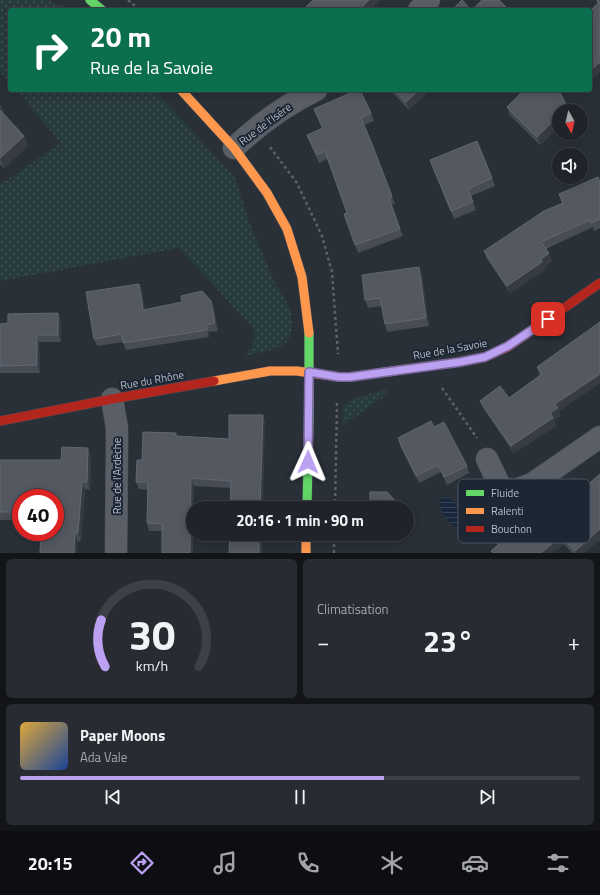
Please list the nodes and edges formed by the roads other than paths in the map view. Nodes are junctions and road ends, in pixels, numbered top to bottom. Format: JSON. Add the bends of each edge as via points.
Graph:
{"nodes":[{"id":1,"x":90,"y":0,"type":"edge"},
{"id":2,"x":429,"y":0,"type":"edge"},
{"id":3,"x":100,"y":8,"type":"edge"},
{"id":4,"x":421,"y":8,"type":"edge"},
{"id":5,"x":183,"y":92,"type":"edge"},
{"id":6,"x":312,"y":92,"type":"edge"},
{"id":7,"x":234,"y":148,"type":"junction"},
{"id":8,"x":600,"y":283,"type":"edge"},
{"id":9,"x":309,"y":372,"type":"junction"},
{"id":10,"x":112,"y":399,"type":"junction"},
{"id":11,"x":0,"y":421,"type":"edge"},
{"id":12,"x":600,"y":437,"type":"edge"},
{"id":13,"x":487,"y":459,"type":"road end"},
{"id":14,"x":497,"y":479,"type":"edge"},
{"id":15,"x":539,"y":479,"type":"edge"},
{"id":16,"x":307,"y":501,"type":"edge"},
{"id":17,"x":306,"y":541,"type":"edge"},
{"id":18,"x":116,"y":553,"type":"edge"},
{"id":19,"x":306,"y":553,"type":"edge"}],
"edges":[{"from":1,"to":3,"type":"street"},
{"from":2,"to":4,"type":"street"},
{"from":5,"to":7,"type":"street"},
{"from":6,"to":7,"type":"street","name":"Rue de l'Isére","via":[[274,115]]},
{"from":7,"to":9,"type":"street","via":[[266,193],[287,229],[302,277],[308,321]]},
{"from":8,"to":9,"type":"street","name":"Rue de la Savoie","via":[[503,349],[485,357],[350,377]]},
{"from":9,"to":10,"type":"street","name":"Rue du Rhône","via":[[270,371]]},
{"from":9,"to":16,"type":"street"},
{"from":10,"to":11,"type":"street","name":"Rue du Rhône"},
{"from":10,"to":18,"type":"street","name":"Rue de l'Ardêche","via":[[117,428]]},
{"from":12,"to":15,"type":"street"},
{"from":13,"to":14,"type":"street"},
{"from":17,"to":19,"type":"street"}]}
